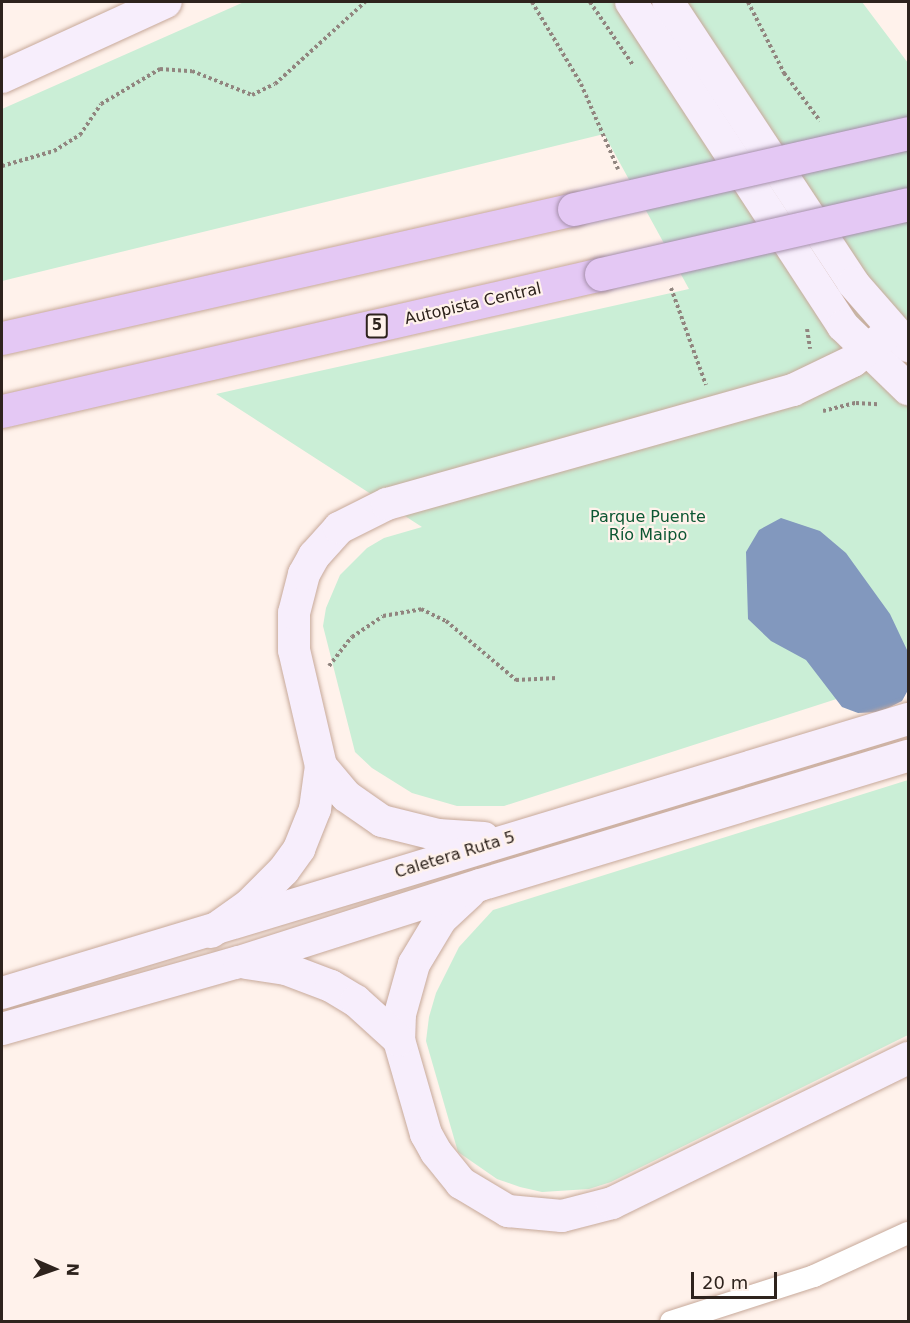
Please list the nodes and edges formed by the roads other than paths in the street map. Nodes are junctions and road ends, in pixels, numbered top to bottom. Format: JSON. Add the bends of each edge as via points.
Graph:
{"nodes":[{"id":1,"x":166,"y":2,"type":"edge"},
{"id":2,"x":631,"y":2,"type":"edge"},
{"id":3,"x":668,"y":2,"type":"edge"},
{"id":4,"x":2,"y":77,"type":"edge"},
{"id":5,"x":909,"y":133,"type":"edge"},
{"id":6,"x":909,"y":204,"type":"edge"},
{"id":7,"x":2,"y":338,"type":"edge"},
{"id":8,"x":900,"y":339,"type":"edge"},
{"id":9,"x":866,"y":352,"type":"junction"},
{"id":10,"x":909,"y":389,"type":"edge"},
{"id":11,"x":2,"y":411,"type":"edge"},
{"id":12,"x":909,"y":718,"type":"edge"},
{"id":13,"x":909,"y":756,"type":"edge"},
{"id":14,"x":321,"y":766,"type":"junction"},
{"id":15,"x":522,"y":834,"type":"junction"},
{"id":16,"x":480,"y":885,"type":"junction"},
{"id":17,"x":211,"y":932,"type":"junction"},
{"id":18,"x":239,"y":962,"type":"junction"},
{"id":19,"x":2,"y":993,"type":"edge"},
{"id":20,"x":2,"y":1029,"type":"edge"},
{"id":21,"x":399,"y":1040,"type":"junction"},
{"id":22,"x":909,"y":1058,"type":"edge"},
{"id":23,"x":909,"y":1233,"type":"edge"},
{"id":24,"x":671,"y":1322,"type":"edge"}],
"edges":[{"from":1,"to":4,"type":"main road"},
{"from":2,"to":9,"type":"main road","via":[[823,297]]},
{"from":3,"to":8,"type":"main road","via":[[853,283]]},
{"from":5,"to":7,"type":"highway","bridge":true},
{"from":6,"to":11,"type":"highway","name":"Autopista Central","number":"5","bridge":true},
{"from":8,"to":9,"type":"main road"},
{"from":9,"to":10,"type":"main road"},
{"from":9,"to":14,"type":"main road","via":[[839,370],[793,390],[387,504],[354,518],[326,540],[297,592],[294,640]]},
{"from":12,"to":15,"type":"main road","name":"Caletera Ruta 5"},
{"from":13,"to":16,"type":"main road"},
{"from":14,"to":15,"type":"main road","via":[[346,796],[382,821],[438,836]]},
{"from":14,"to":17,"type":"main road","via":[[315,809],[299,849],[267,889]]},
{"from":15,"to":17,"type":"main road","name":"Caletera Ruta 5"},
{"from":16,"to":18,"type":"main road"},
{"from":16,"to":21,"type":"main road","via":[[441,920],[414,964],[400,1014]]},
{"from":17,"to":19,"type":"main road","name":"Caletera Ruta 5"},
{"from":18,"to":20,"type":"main road"},
{"from":18,"to":21,"type":"main road","via":[[286,969],[331,986],[356,1001]]},
{"from":21,"to":22,"type":"main road","via":[[426,1134],[447,1168],[491,1203],[544,1217],[587,1212],[612,1203]]},
{"from":23,"to":24,"type":"street","via":[[814,1276]]}]}
